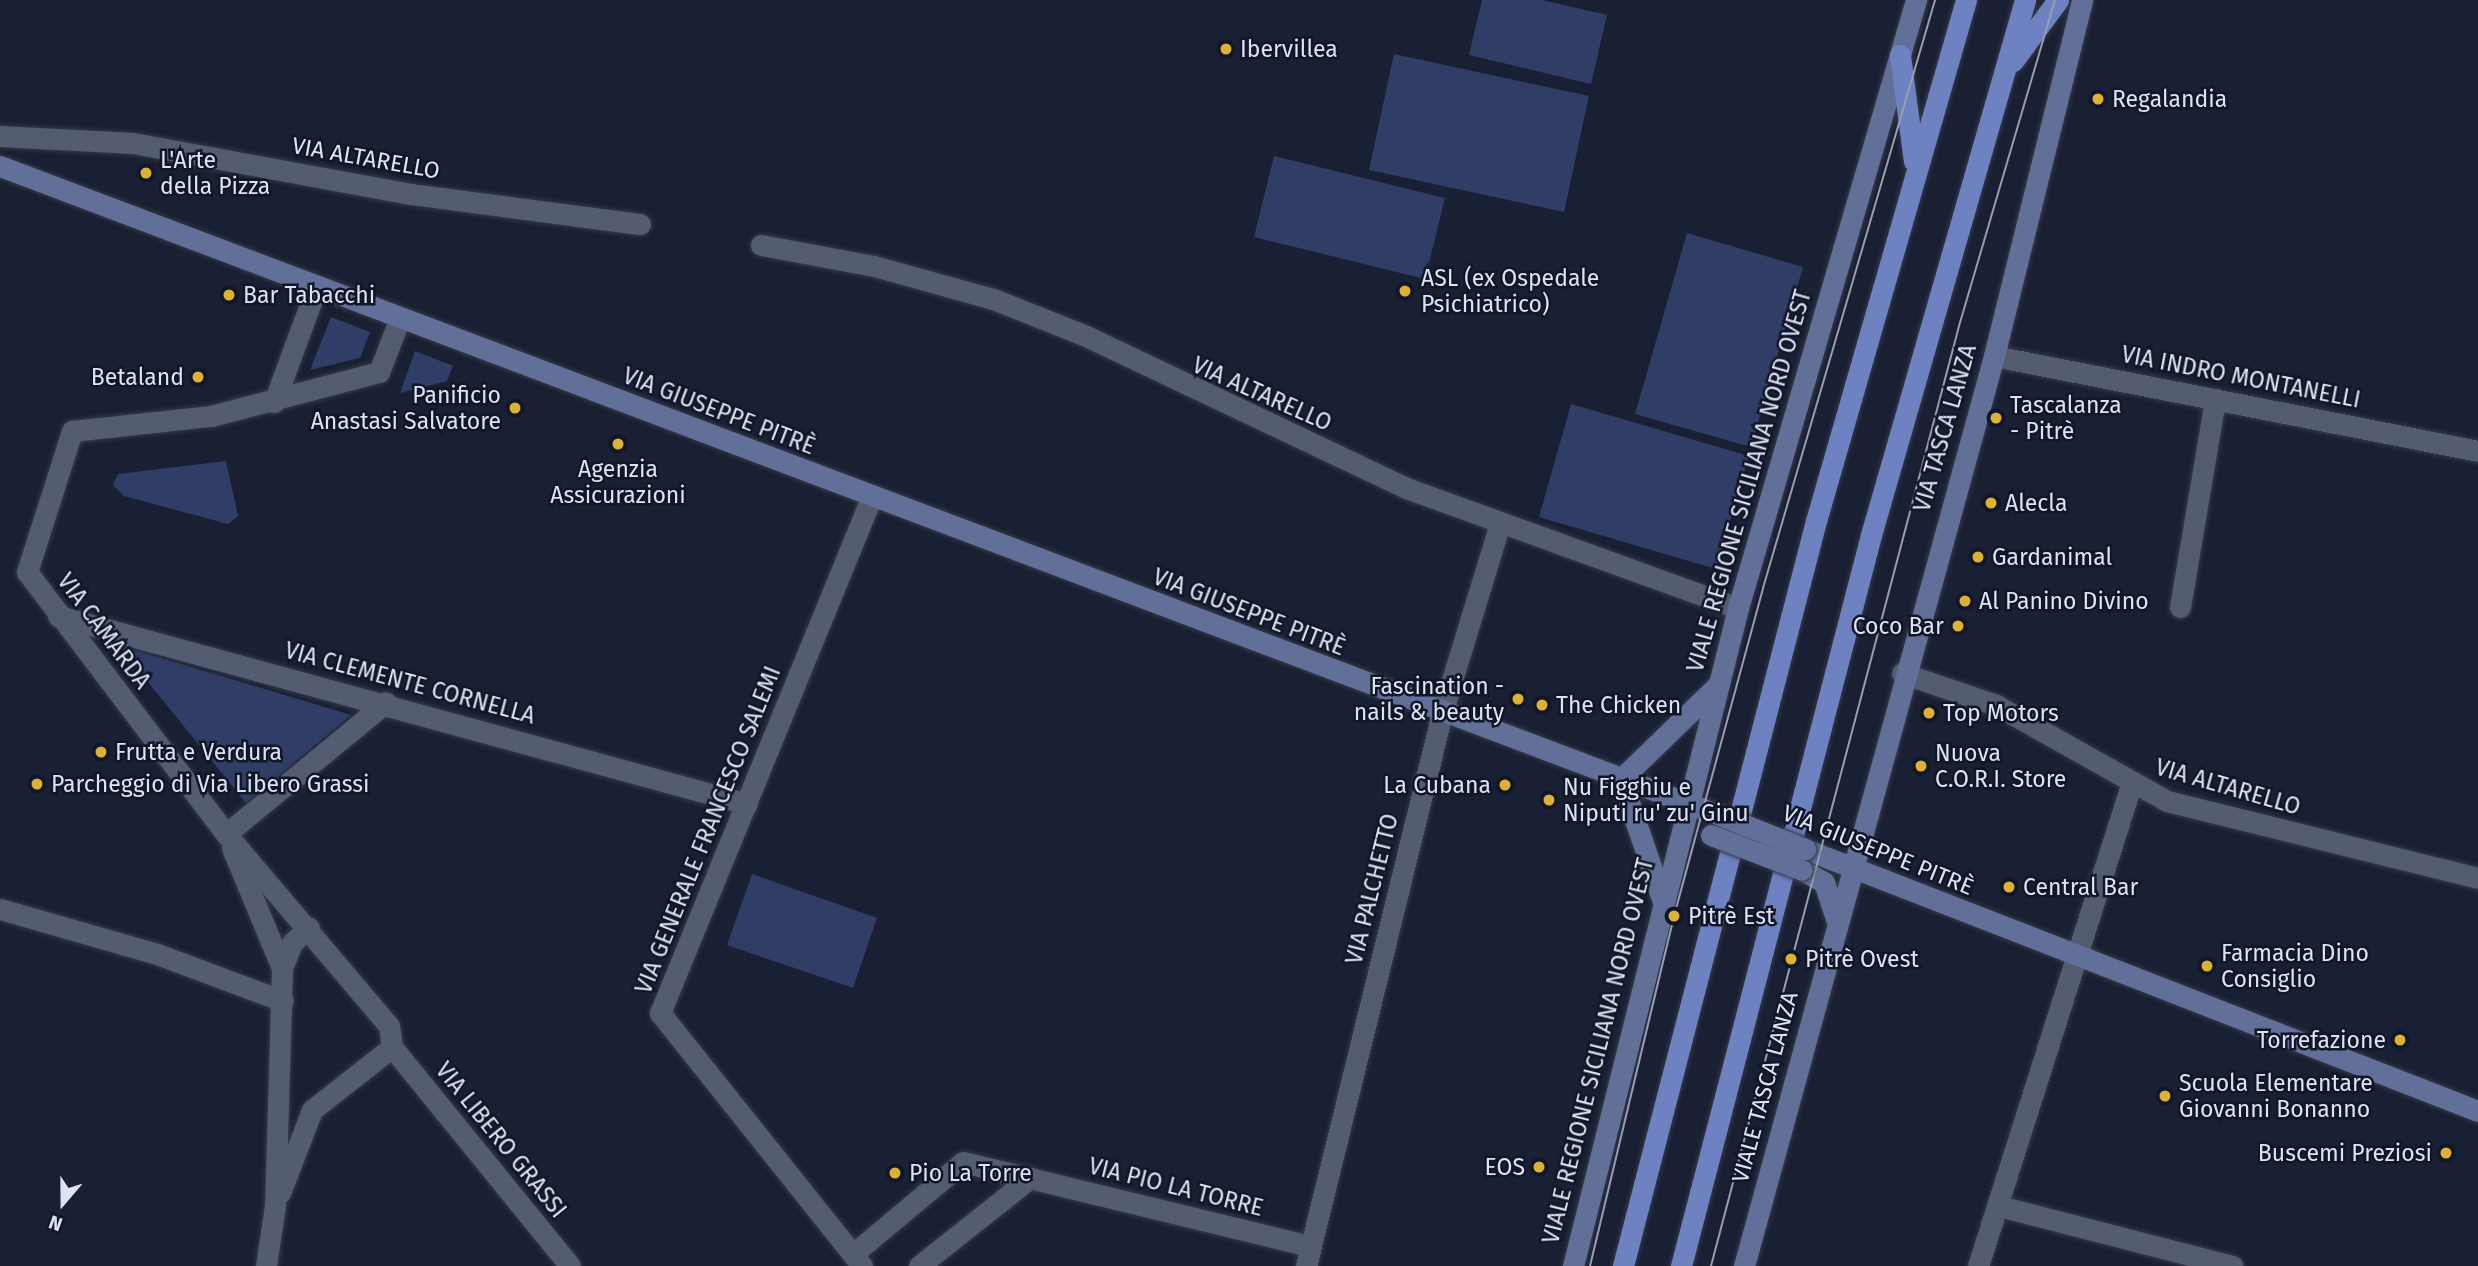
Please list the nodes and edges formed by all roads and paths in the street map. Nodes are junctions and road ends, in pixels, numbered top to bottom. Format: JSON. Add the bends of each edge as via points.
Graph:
{"nodes":[{"id":1,"x":1916,"y":0,"type":"edge"},
{"id":2,"x":1966,"y":0,"type":"edge"},
{"id":3,"x":2025,"y":0,"type":"edge"},
{"id":4,"x":2058,"y":0,"type":"edge"},
{"id":5,"x":2082,"y":0,"type":"edge"},
{"id":6,"x":1900,"y":55,"type":"junction"},
{"id":7,"x":2004,"y":74,"type":"junction"},
{"id":8,"x":0,"y":136,"type":"edge"},
{"id":9,"x":0,"y":166,"type":"edge"},
{"id":10,"x":1915,"y":170,"type":"junction"},
{"id":11,"x":640,"y":224,"type":"dead end"},
{"id":12,"x":761,"y":245,"type":"dead end"},
{"id":13,"x":317,"y":286,"type":"junction"},
{"id":14,"x":400,"y":318,"type":"junction"},
{"id":15,"x":1993,"y":356,"type":"junction"},
{"id":16,"x":2215,"y":399,"type":"junction"},
{"id":17,"x":274,"y":402,"type":"junction"},
{"id":18,"x":2478,"y":451,"type":"edge"},
{"id":19,"x":872,"y":496,"type":"junction"},
{"id":20,"x":1499,"y":527,"type":"junction"},
{"id":21,"x":2180,"y":607,"type":"dead end"},
{"id":22,"x":1738,"y":608,"type":"junction"},
{"id":23,"x":58,"y":616,"type":"junction"},
{"id":24,"x":1902,"y":673,"type":"junction"},
{"id":25,"x":1717,"y":686,"type":"junction"},
{"id":26,"x":386,"y":702,"type":"junction"},
{"id":27,"x":1442,"y":713,"type":"junction"},
{"id":28,"x":1621,"y":779,"type":"junction"},
{"id":29,"x":2131,"y":785,"type":"junction"},
{"id":30,"x":1686,"y":803,"type":"junction"},
{"id":31,"x":747,"y":804,"type":"junction"},
{"id":32,"x":1714,"y":825,"type":"junction"},
{"id":33,"x":226,"y":834,"type":"junction"},
{"id":34,"x":1678,"y":834,"type":"junction"},
{"id":35,"x":1803,"y":859,"type":"junction"},
{"id":36,"x":1851,"y":868,"type":"junction"},
{"id":37,"x":2478,"y":878,"type":"edge"},
{"id":38,"x":1662,"y":899,"type":"junction"},
{"id":39,"x":0,"y":909,"type":"edge"},
{"id":40,"x":1837,"y":921,"type":"junction"},
{"id":41,"x":309,"y":927,"type":"junction"},
{"id":42,"x":2078,"y":959,"type":"junction"},
{"id":43,"x":282,"y":968,"type":"junction"},
{"id":44,"x":283,"y":1000,"type":"junction"},
{"id":45,"x":392,"y":1047,"type":"junction"},
{"id":46,"x":276,"y":1101,"type":"junction"},
{"id":47,"x":312,"y":1110,"type":"junction"},
{"id":48,"x":2478,"y":1111,"type":"edge"},
{"id":49,"x":1030,"y":1178,"type":"junction"},
{"id":50,"x":275,"y":1206,"type":"junction"},
{"id":51,"x":1999,"y":1206,"type":"junction"},
{"id":52,"x":1308,"y":1256,"type":"edge"},
{"id":53,"x":858,"y":1260,"type":"edge"},
{"id":54,"x":266,"y":1266,"type":"edge"},
{"id":55,"x":570,"y":1266,"type":"edge"},
{"id":56,"x":919,"y":1266,"type":"edge"},
{"id":57,"x":1573,"y":1266,"type":"edge"},
{"id":58,"x":1623,"y":1266,"type":"edge"},
{"id":59,"x":1681,"y":1266,"type":"edge"},
{"id":60,"x":1744,"y":1266,"type":"edge"},
{"id":61,"x":1978,"y":1266,"type":"edge"},
{"id":62,"x":2232,"y":1266,"type":"edge"}],
"edges":[{"from":1,"to":6,"type":"street","name":"VIALE REGIONE SICILIANA NORD OVEST"},
{"from":2,"to":10,"type":"main road"},
{"from":3,"to":7,"type":"main road"},
{"from":4,"to":7,"type":"main road"},
{"from":5,"to":15,"type":"street","name":"VIA TASCA LANZA"},
{"from":6,"to":10,"type":"main road"},
{"from":6,"to":22,"type":"street","name":"VIALE REGIONE SICILIANA NORD OVEST"},
{"from":7,"to":59,"type":"main road","via":[[1868,549]]},
{"from":8,"to":11,"type":"street","name":"VIA ALTARELLO","via":[[134,143],[411,194]]},
{"from":9,"to":13,"type":"street","name":"VIA GIUSEPPE PITRÈ"},
{"from":10,"to":58,"type":"main road","via":[[1813,534]]},
{"from":12,"to":20,"type":"street","name":"VIA ALTARELLO","via":[[874,266],[993,299]]},
{"from":13,"to":14,"type":"street","name":"VIA GIUSEPPE PITRÈ"},
{"from":13,"to":17,"type":"street"},
{"from":14,"to":17,"type":"street","name":"VIA CAMARDA","via":[[379,372]]},
{"from":14,"to":19,"type":"street","name":"VIA GIUSEPPE PITRÈ"},
{"from":15,"to":16,"type":"street","name":"VIA INDRO MONTANELLI"},
{"from":15,"to":24,"type":"street","name":"VIA TASCA LANZA"},
{"from":16,"to":18,"type":"street","name":"VIA INDRO MONTANELLI"},
{"from":16,"to":21,"type":"street"},
{"from":17,"to":23,"type":"street","name":"VIA CAMARDA","via":[[72,431],[27,572]]},
{"from":19,"to":27,"type":"street","name":"VIA GIUSEPPE PITRÈ"},
{"from":19,"to":31,"type":"street","name":"VIA GENERALE FRANCESCO SALEMI"},
{"from":20,"to":22,"type":"street","name":"VIA ALTARELLO"},
{"from":20,"to":27,"type":"street","name":"VIA PALCHETTO"},
{"from":22,"to":25,"type":"street","name":"VIALE REGIONE SICILIANA NORD OVEST"},
{"from":23,"to":26,"type":"street","name":"VIA CLEMENTE CORNELLA"},
{"from":23,"to":33,"type":"street","name":"VIA CAMARDA"},
{"from":24,"to":29,"type":"street","name":"VIA ALTARELLO","via":[[1996,705]]},
{"from":24,"to":36,"type":"street","name":"VIA TASCA LANZA"},
{"from":25,"to":28,"type":"street"},
{"from":25,"to":30,"type":"street","name":"VIALE REGIONE SICILIANA NORD OVEST"},
{"from":26,"to":31,"type":"street","name":"VIA CLEMENTE CORNELLA"},
{"from":26,"to":33,"type":"street"},
{"from":27,"to":28,"type":"street","name":"VIA GIUSEPPE PITRÈ"},
{"from":27,"to":52,"type":"street","name":"VIA PALCHETTO"},
{"from":28,"to":30,"type":"street","name":"VIA GIUSEPPE PITRÈ"},
{"from":28,"to":38,"type":"street"},
{"from":29,"to":37,"type":"street","name":"VIA ALTARELLO","via":[[2180,805]]},
{"from":29,"to":42,"type":"street"},
{"from":30,"to":32,"type":"street","name":"VIA GIUSEPPE PITRÈ"},
{"from":30,"to":34,"type":"street","name":"VIALE REGIONE SICILIANA NORD OVEST"},
{"from":31,"to":53,"type":"street","name":"VIA GENERALE FRANCESCO SALEMI","via":[[660,1013]]},
{"from":32,"to":34,"type":"street","name":"VIA GIUSEPPE PITRÈ"},
{"from":32,"to":35,"type":"street","name":"VIA GIUSEPPE PITRÈ","bridge":true},
{"from":33,"to":41,"type":"street","name":"VIA LIBERO GRASSI"},
{"from":33,"to":43,"type":"street"},
{"from":34,"to":38,"type":"street","name":"VIALE REGIONE SICILIANA NORD OVEST"},
{"from":35,"to":36,"type":"street","name":"VIA GIUSEPPE PITRÈ"},
{"from":35,"to":40,"type":"street","name":"VIA GIUSEPPE PITRÈ","via":[[1824,882]]},
{"from":36,"to":40,"type":"street"},
{"from":36,"to":42,"type":"street","name":"VIA GIUSEPPE PITRÈ"},
{"from":38,"to":57,"type":"street","name":"VIALE REGIONE SICILIANA NORD OVEST"},
{"from":39,"to":44,"type":"street","via":[[160,955]]},
{"from":40,"to":60,"type":"street","name":"VIALE TASCA LANZA"},
{"from":41,"to":43,"type":"street","via":[[292,943]]},
{"from":41,"to":45,"type":"street","name":"VIA LIBERO GRASSI","via":[[389,1026]]},
{"from":42,"to":48,"type":"street","name":"VIA GIUSEPPE PITRÈ"},
{"from":42,"to":51,"type":"street"},
{"from":43,"to":44,"type":"street"},
{"from":44,"to":46,"type":"street"},
{"from":45,"to":47,"type":"street"},
{"from":45,"to":55,"type":"street","name":"VIA LIBERO GRASSI"},
{"from":46,"to":47,"type":"street"},
{"from":46,"to":50,"type":"street"},
{"from":47,"to":50,"type":"street"},
{"from":49,"to":52,"type":"street","name":"VIA PIO LA TORRE"},
{"from":49,"to":53,"type":"street","name":"VIA PIO LA TORRE","via":[[963,1162]]},
{"from":49,"to":56,"type":"street"},
{"from":50,"to":54,"type":"street"},
{"from":51,"to":61,"type":"street"},
{"from":51,"to":62,"type":"street"}]}
